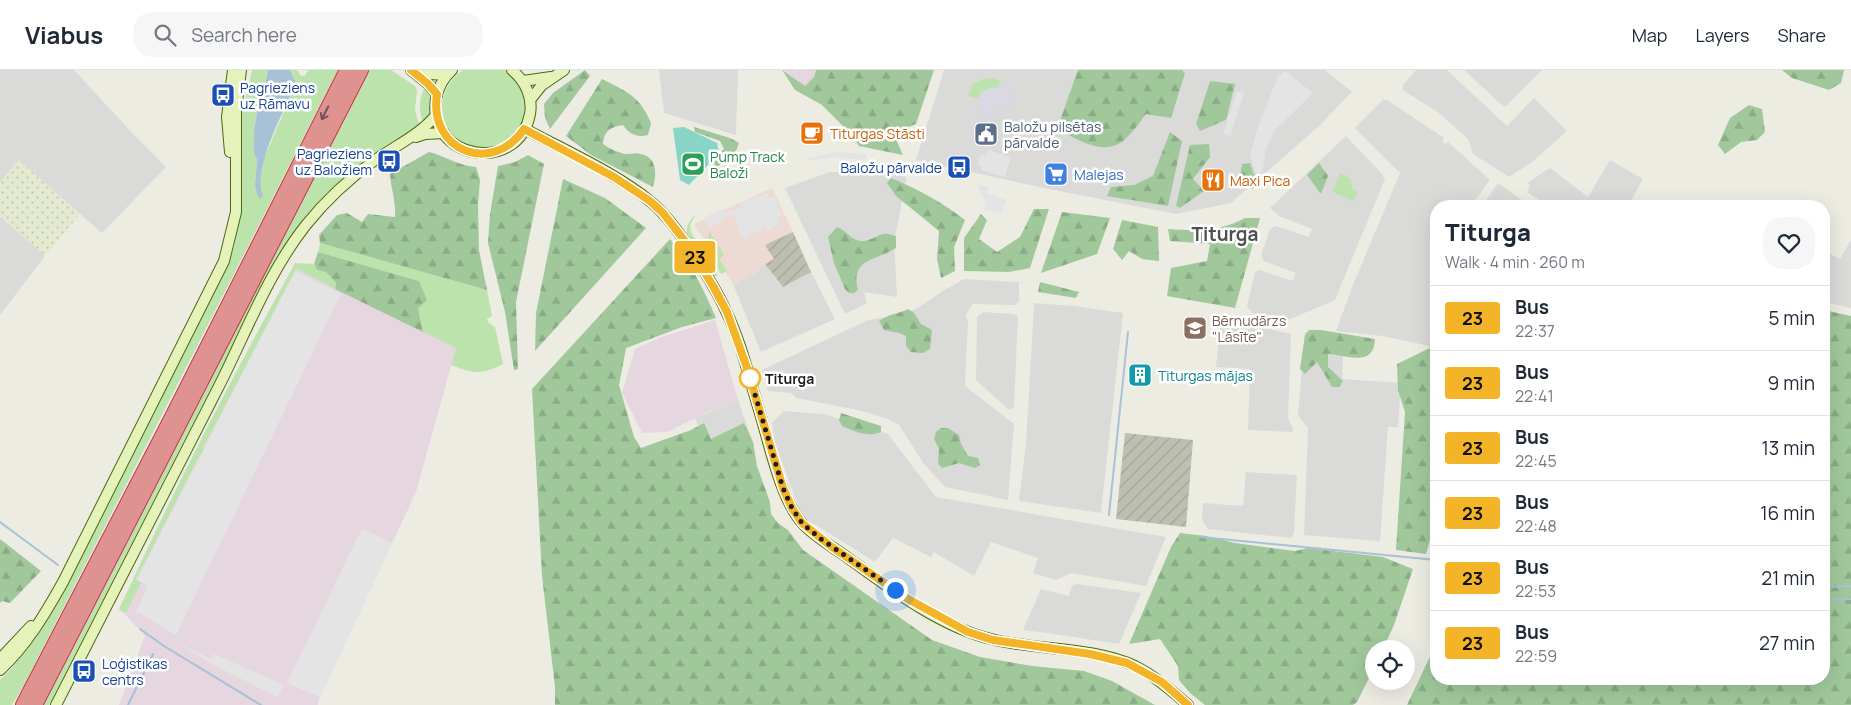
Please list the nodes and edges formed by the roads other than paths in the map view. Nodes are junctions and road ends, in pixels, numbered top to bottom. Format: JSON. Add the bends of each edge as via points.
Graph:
{"nodes":[{"id":1,"x":233,"y":70,"type":"edge"},
{"id":2,"x":242,"y":70,"type":"edge"},
{"id":3,"x":347,"y":70,"type":"edge"},
{"id":4,"x":360,"y":70,"type":"edge"},
{"id":5,"x":411,"y":70,"type":"edge"},
{"id":6,"x":419,"y":70,"type":"edge"},
{"id":7,"x":512,"y":70,"type":"edge"},
{"id":8,"x":564,"y":70,"type":"edge"},
{"id":9,"x":451,"y":71,"type":"edge"},
{"id":10,"x":552,"y":77,"type":"junction"},
{"id":11,"x":523,"y":80,"type":"junction"},
{"id":12,"x":437,"y":94,"type":"junction"},
{"id":13,"x":530,"y":100,"type":"junction"},
{"id":14,"x":436,"y":116,"type":"junction"},
{"id":15,"x":524,"y":129,"type":"junction"},
{"id":16,"x":444,"y":133,"type":"junction"},
{"id":17,"x":404,"y":141,"type":"junction"},
{"id":18,"x":235,"y":175,"type":"junction"},
{"id":19,"x":47,"y":609,"type":"junction"},
{"id":20,"x":0,"y":658,"type":"edge"},
{"id":21,"x":0,"y":670,"type":"edge"},
{"id":22,"x":23,"y":705,"type":"edge"},
{"id":23,"x":35,"y":705,"type":"edge"},
{"id":24,"x":56,"y":705,"type":"edge"},
{"id":25,"x":1188,"y":705,"type":"edge"}],
"edges":[{"from":1,"to":18,"type":"main road","via":[[228,131]]},
{"from":2,"to":18,"type":"main road","via":[[236,110]]},
{"from":3,"to":22,"type":"highway","one_way":true},
{"from":4,"to":23,"type":"highway"},
{"from":5,"to":12,"type":"main road"},
{"from":6,"to":9,"type":"main road","via":[[431,75]]},
{"from":7,"to":11,"type":"main road"},
{"from":8,"to":10,"type":"main road"},
{"from":9,"to":12,"type":"main road"},
{"from":10,"to":11,"type":"main road"},
{"from":10,"to":13,"type":"main road"},
{"from":11,"to":13,"type":"main road"},
{"from":12,"to":14,"type":"main road"},
{"from":13,"to":15,"type":"main road","via":[[530,113]]},
{"from":14,"to":16,"type":"main road"},
{"from":14,"to":17,"type":"main road"},
{"from":15,"to":16,"type":"main road","via":[[504,149],[479,154],[457,146]]},
{"from":15,"to":25,"type":"main road","via":[[614,177],[650,201],[688,245],[727,312],[783,488],[802,523],[908,599],[968,632],[993,640],[1090,654],[1127,663],[1162,682]]},
{"from":16,"to":17,"type":"main road","via":[[425,134]]},
{"from":17,"to":24,"type":"main road","via":[[357,174],[328,201],[281,263]]},
{"from":18,"to":19,"type":"main road","via":[[236,212],[224,261]]},
{"from":19,"to":20,"type":"main road"},
{"from":19,"to":21,"type":"main road","via":[[26,642]]}]}
